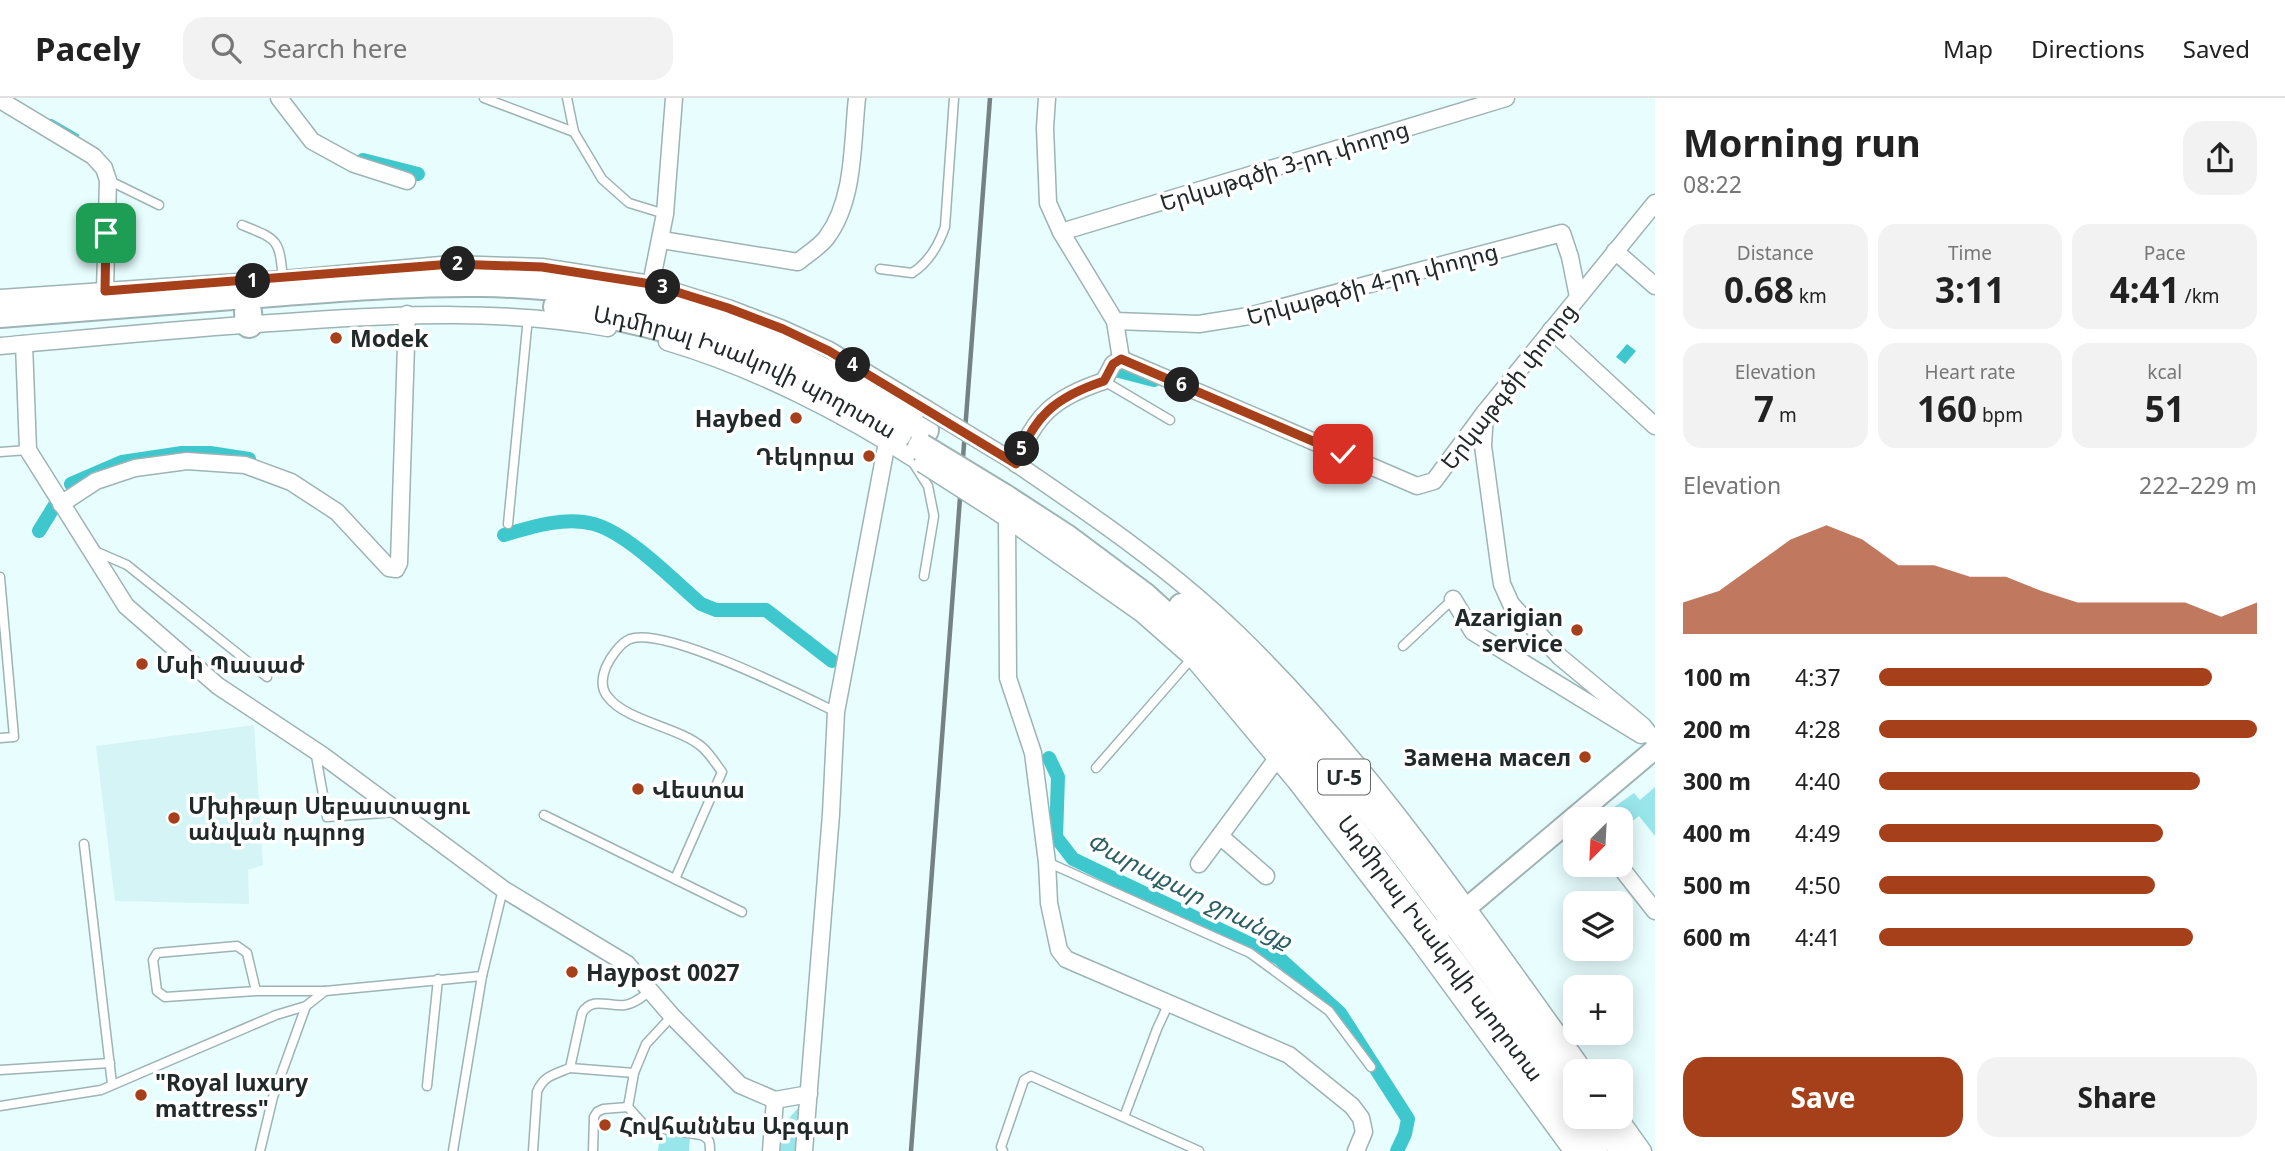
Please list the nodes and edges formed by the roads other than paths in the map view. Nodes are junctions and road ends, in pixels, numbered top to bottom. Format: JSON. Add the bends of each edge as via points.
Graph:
{"nodes":[{"id":1,"x":279,"y":98,"type":"edge"},
{"id":2,"x":484,"y":98,"type":"edge"},
{"id":3,"x":567,"y":98,"type":"edge"},
{"id":4,"x":674,"y":98,"type":"edge"},
{"id":5,"x":857,"y":98,"type":"edge"},
{"id":6,"x":954,"y":98,"type":"edge"},
{"id":7,"x":1046,"y":98,"type":"edge"},
{"id":8,"x":1506,"y":98,"type":"edge"},
{"id":9,"x":0,"y":100,"type":"edge"},
{"id":10,"x":574,"y":132,"type":"junction"},
{"id":11,"x":108,"y":180,"type":"junction"},
{"id":12,"x":407,"y":181,"type":"dead end"},
{"id":13,"x":1655,"y":203,"type":"edge"},
{"id":14,"x":159,"y":205,"type":"dead end"},
{"id":15,"x":665,"y":214,"type":"junction"},
{"id":16,"x":242,"y":225,"type":"dead end"},
{"id":17,"x":1061,"y":232,"type":"junction"},
{"id":18,"x":662,"y":240,"type":"junction"},
{"id":19,"x":1615,"y":251,"type":"junction"},
{"id":20,"x":880,"y":269,"type":"dead end"},
{"id":21,"x":452,"y":273,"type":"junction"},
{"id":22,"x":283,"y":279,"type":"junction"},
{"id":23,"x":651,"y":284,"type":"junction"},
{"id":24,"x":1655,"y":286,"type":"edge"},
{"id":25,"x":105,"y":291,"type":"junction"},
{"id":26,"x":1578,"y":297,"type":"junction"},
{"id":27,"x":0,"y":298,"type":"edge"},
{"id":28,"x":0,"y":314,"type":"edge"},
{"id":29,"x":407,"y":314,"type":"junction"},
{"id":30,"x":528,"y":317,"type":"junction"},
{"id":31,"x":249,"y":318,"type":"junction"},
{"id":32,"x":1115,"y":321,"type":"junction"},
{"id":33,"x":1551,"y":330,"type":"junction"},
{"id":34,"x":0,"y":331,"type":"edge"},
{"id":35,"x":24,"y":344,"type":"junction"},
{"id":36,"x":0,"y":346,"type":"edge"},
{"id":37,"x":1121,"y":359,"type":"junction"},
{"id":38,"x":1104,"y":381,"type":"junction"},
{"id":39,"x":1485,"y":412,"type":"junction"},
{"id":40,"x":1170,"y":421,"type":"dead end"},
{"id":41,"x":1655,"y":426,"type":"edge"},
{"id":42,"x":920,"y":441,"type":"junction"},
{"id":43,"x":887,"y":442,"type":"junction"},
{"id":44,"x":28,"y":450,"type":"junction"},
{"id":45,"x":0,"y":452,"type":"edge"},
{"id":46,"x":1006,"y":488,"type":"junction"},
{"id":47,"x":61,"y":504,"type":"junction"},
{"id":48,"x":508,"y":524,"type":"dead end"},
{"id":49,"x":89,"y":548,"type":"junction"},
{"id":50,"x":924,"y":576,"type":"dead end"},
{"id":51,"x":0,"y":577,"type":"edge"},
{"id":52,"x":1453,"y":600,"type":"joint"},
{"id":53,"x":1403,"y":646,"type":"dead end"},
{"id":54,"x":1192,"y":658,"type":"junction"},
{"id":55,"x":267,"y":677,"type":"dead end"},
{"id":56,"x":836,"y":712,"type":"junction"},
{"id":57,"x":0,"y":738,"type":"edge"},
{"id":58,"x":1655,"y":742,"type":"edge"},
{"id":59,"x":1655,"y":749,"type":"edge"},
{"id":60,"x":314,"y":750,"type":"junction"},
{"id":61,"x":1281,"y":753,"type":"junction"},
{"id":62,"x":1096,"y":768,"type":"dead end"},
{"id":63,"x":400,"y":811,"type":"junction"},
{"id":64,"x":544,"y":815,"type":"dead end"},
{"id":65,"x":1220,"y":836,"type":"junction"},
{"id":66,"x":84,"y":844,"type":"dead end"},
{"id":67,"x":1047,"y":862,"type":"junction"},
{"id":68,"x":1199,"y":864,"type":"dead end"},
{"id":69,"x":1266,"y":876,"type":"dead end"},
{"id":70,"x":1628,"y":877,"type":"edge"},
{"id":71,"x":675,"y":879,"type":"junction"},
{"id":72,"x":503,"y":889,"type":"junction"},
{"id":73,"x":1655,"y":911,"type":"edge"},
{"id":74,"x":742,"y":912,"type":"dead end"},
{"id":75,"x":1443,"y":927,"type":"junction"},
{"id":76,"x":482,"y":976,"type":"junction"},
{"id":77,"x":438,"y":979,"type":"junction"},
{"id":78,"x":256,"y":991,"type":"junction"},
{"id":79,"x":325,"y":991,"type":"junction"},
{"id":80,"x":650,"y":991,"type":"junction"},
{"id":81,"x":1169,"y":1003,"type":"junction"},
{"id":82,"x":306,"y":1006,"type":"junction"},
{"id":83,"x":671,"y":1016,"type":"junction"},
{"id":84,"x":1573,"y":1059,"type":"edge"},
{"id":85,"x":110,"y":1063,"type":"junction"},
{"id":86,"x":1371,"y":1067,"type":"dead end"},
{"id":87,"x":570,"y":1068,"type":"junction"},
{"id":88,"x":0,"y":1070,"type":"edge"},
{"id":89,"x":1563,"y":1071,"type":"edge"},
{"id":90,"x":634,"y":1073,"type":"junction"},
{"id":91,"x":112,"y":1084,"type":"junction"},
{"id":92,"x":427,"y":1086,"type":"dead end"},
{"id":93,"x":809,"y":1094,"type":"junction"},
{"id":94,"x":775,"y":1100,"type":"junction"},
{"id":95,"x":0,"y":1106,"type":"edge"},
{"id":96,"x":628,"y":1107,"type":"junction"},
{"id":97,"x":1124,"y":1117,"type":"junction"},
{"id":98,"x":1607,"y":1129,"type":"edge"},
{"id":99,"x":1627,"y":1129,"type":"edge"},
{"id":100,"x":1182,"y":1147,"type":"edge"},
{"id":101,"x":260,"y":1151,"type":"edge"},
{"id":102,"x":453,"y":1151,"type":"edge"},
{"id":103,"x":533,"y":1151,"type":"edge"},
{"id":104,"x":593,"y":1151,"type":"edge"},
{"id":105,"x":710,"y":1151,"type":"edge"},
{"id":106,"x":771,"y":1151,"type":"edge"},
{"id":107,"x":804,"y":1151,"type":"edge"},
{"id":108,"x":1003,"y":1151,"type":"edge"},
{"id":109,"x":1199,"y":1151,"type":"edge"},
{"id":110,"x":1356,"y":1151,"type":"edge"},
{"id":111,"x":1572,"y":1151,"type":"edge"},
{"id":112,"x":1594,"y":1151,"type":"edge"},
{"id":113,"x":1623,"y":1151,"type":"edge"},
{"id":114,"x":1643,"y":1151,"type":"edge"}],
"edges":[{"from":1,"to":12,"type":"street","via":[[312,141],[354,164]]},
{"from":2,"to":10,"type":"lane"},
{"from":3,"to":10,"type":"lane"},
{"from":4,"to":15,"type":"street"},
{"from":5,"to":18,"type":"street","via":[[840,215],[826,239],[798,262]]},
{"from":6,"to":20,"type":"lane","via":[[945,227],[940,241],[912,273]]},
{"from":7,"to":17,"type":"street","via":[[1048,203]]},
{"from":8,"to":17,"type":"street","name":"Երկաթգծի 3-րդ փողոց"},
{"from":9,"to":11,"type":"street","via":[[93,156]]},
{"from":10,"to":15,"type":"lane","via":[[602,180],[629,202]]},
{"from":11,"to":14,"type":"lane"},
{"from":11,"to":25,"type":"street"},
{"from":13,"to":19,"type":"street","name":"Երկաթգծի փողոց"},
{"from":15,"to":18,"type":"street"},
{"from":16,"to":22,"type":"lane","via":[[273,238],[281,251]]},
{"from":17,"to":32,"type":"street"},
{"from":18,"to":23,"type":"street"},
{"from":19,"to":24,"type":"street"},
{"from":19,"to":26,"type":"street","name":"Երկաթգծի փողոց"},
{"from":21,"to":22,"type":"street"},
{"from":21,"to":23,"type":"street","via":[[542,267]]},
{"from":21,"to":28,"type":"highway","name":"Ադմիրալ Իսակովի պողոտա","number":"Մ-5","via":[[405,283]]},
{"from":21,"to":42,"type":"highway","name":"Ադմիրալ Իսակովի պողոտա","number":"Մ-5","via":[[602,294],[662,306],[724,326],[782,349],[864,392]]},
{"from":22,"to":25,"type":"street"},
{"from":23,"to":42,"type":"street","via":[[728,308],[829,351]]},
{"from":25,"to":27,"type":"street"},
{"from":26,"to":32,"type":"street","name":"Երկաթգծի 4-րդ փողոց","via":[[1562,233],[1249,316],[1199,324]]},
{"from":26,"to":33,"type":"street","name":"Երկաթգծի փողոց"},
{"from":29,"to":30,"type":"street"},
{"from":29,"to":31,"type":"street"},
{"from":29,"to":47,"type":"street","via":[[396,569],[389,568],[337,512],[291,482],[245,465],[187,461],[135,468],[96,481]]},
{"from":30,"to":43,"type":"street","via":[[606,327],[670,342],[745,369]]},
{"from":30,"to":48,"type":"lane"},
{"from":31,"to":34,"type":"highway","name":"Ադմիրալ Իսակովի պողոտա","number":"Մ-5"},
{"from":31,"to":35,"type":"street"},
{"from":31,"to":42,"type":"highway","name":"Ադմիրալ Իսակովի պողոտա","number":"Մ-5","via":[[370,302],[455,299],[590,311],[719,343]]},
{"from":32,"to":37,"type":"street"},
{"from":33,"to":39,"type":"street","name":"Երկաթգծի փողոց"},
{"from":33,"to":41,"type":"street"},
{"from":35,"to":36,"type":"street"},
{"from":35,"to":44,"type":"street"},
{"from":37,"to":38,"type":"street"},
{"from":37,"to":39,"type":"street","name":"Երկաթգծի փողոց","via":[[1417,486],[1434,481]]},
{"from":38,"to":40,"type":"lane"},
{"from":38,"to":46,"type":"street","via":[[1052,405],[1026,437]]},
{"from":39,"to":58,"type":"street","via":[[1483,446],[1502,584],[1511,604],[1560,657],[1643,726]]},
{"from":42,"to":43,"type":"street"},
{"from":42,"to":46,"type":"highway","name":"Ադմիրալ Իսակովի պողոտա","number":"Մ-5"},
{"from":42,"to":50,"type":"lane","via":[[934,516]]},
{"from":43,"to":56,"type":"street"},
{"from":44,"to":45,"type":"lane"},
{"from":44,"to":47,"type":"street"},
{"from":46,"to":54,"type":"street"},
{"from":46,"to":61,"type":"highway","name":"Ադմիրալ Իսակովի պողոտա","number":"Մ-5","via":[[1145,597],[1211,657]]},
{"from":46,"to":67,"type":"street","via":[[1008,678],[1033,754]]},
{"from":46,"to":75,"type":"highway","name":"Ադմիրալ Իսակովի պողոտա","number":"Մ-5","via":[[1091,534],[1224,643],[1337,768]]},
{"from":47,"to":49,"type":"street"},
{"from":49,"to":55,"type":"lane","via":[[127,565]]},
{"from":49,"to":60,"type":"street","via":[[126,606],[218,686]]},
{"from":51,"to":57,"type":"lane","via":[[14,737]]},
{"from":52,"to":53,"type":"lane"},
{"from":52,"to":58,"type":"street","via":[[1473,632]]},
{"from":54,"to":61,"type":"street"},
{"from":54,"to":62,"type":"lane"},
{"from":56,"to":71,"type":"lane","via":[[756,674],[670,643],[639,637],[618,649],[601,681],[607,696],[632,714],[701,747],[722,772]]},
{"from":56,"to":93,"type":"street"},
{"from":59,"to":75,"type":"street"},
{"from":60,"to":63,"type":"street"},
{"from":60,"to":63,"type":"lane","via":[[327,817]]},
{"from":61,"to":65,"type":"street"},
{"from":61,"to":75,"type":"highway","name":"Ադմիրալ Իսակովի պողոտա","number":"Մ-5"},
{"from":63,"to":72,"type":"street"},
{"from":64,"to":71,"type":"lane"},
{"from":65,"to":68,"type":"street"},
{"from":65,"to":69,"type":"street"},
{"from":66,"to":85,"type":"lane"},
{"from":67,"to":81,"type":"street","via":[[1049,903],[1059,950],[1066,959]]},
{"from":67,"to":86,"type":"lane","via":[[1250,953],[1329,1011]]},
{"from":70,"to":73,"type":"street"},
{"from":71,"to":74,"type":"lane"},
{"from":72,"to":76,"type":"lane"},
{"from":72,"to":80,"type":"street","via":[[627,964]]},
{"from":75,"to":84,"type":"street"},
{"from":75,"to":89,"type":"highway","name":"Ադմիրալ Իսակովի պողոտա","number":"Մ-5"},
{"from":75,"to":111,"type":"street"},
{"from":75,"to":112,"type":"highway","name":"Ադմիրալ Իսակովի պողոտա","number":"Մ-5"},
{"from":76,"to":77,"type":"lane"},
{"from":76,"to":102,"type":"lane"},
{"from":77,"to":79,"type":"lane"},
{"from":77,"to":92,"type":"lane"},
{"from":78,"to":78,"type":"lane","via":[[165,997],[157,991],[153,960],[157,953],[237,946],[247,953]]},
{"from":78,"to":79,"type":"lane"},
{"from":79,"to":82,"type":"lane"},
{"from":80,"to":83,"type":"street"},
{"from":80,"to":87,"type":"lane","via":[[623,1006],[586,1006]]},
{"from":81,"to":97,"type":"lane"},
{"from":81,"to":110,"type":"street","via":[[1289,1055],[1361,1118],[1364,1132]]},
{"from":82,"to":91,"type":"lane"},
{"from":82,"to":101,"type":"lane","via":[[273,1097]]},
{"from":83,"to":90,"type":"lane","via":[[646,1045]]},
{"from":83,"to":94,"type":"street","via":[[740,1085]]},
{"from":85,"to":88,"type":"lane"},
{"from":85,"to":91,"type":"lane"},
{"from":87,"to":90,"type":"lane"},
{"from":87,"to":103,"type":"lane","via":[[540,1083]]},
{"from":90,"to":96,"type":"lane"},
{"from":91,"to":95,"type":"lane","via":[[101,1090]]},
{"from":93,"to":94,"type":"street"},
{"from":93,"to":107,"type":"street"},
{"from":94,"to":106,"type":"street"},
{"from":96,"to":104,"type":"lane","via":[[597,1111]]},
{"from":96,"to":105,"type":"lane","via":[[645,1126],[708,1138]]},
{"from":97,"to":100,"type":"lane"},
{"from":97,"to":108,"type":"lane","via":[[1031,1076],[1024,1080]]},
{"from":98,"to":113,"type":"highway"},
{"from":99,"to":114,"type":"street"},
{"from":100,"to":109,"type":"lane"}]}
